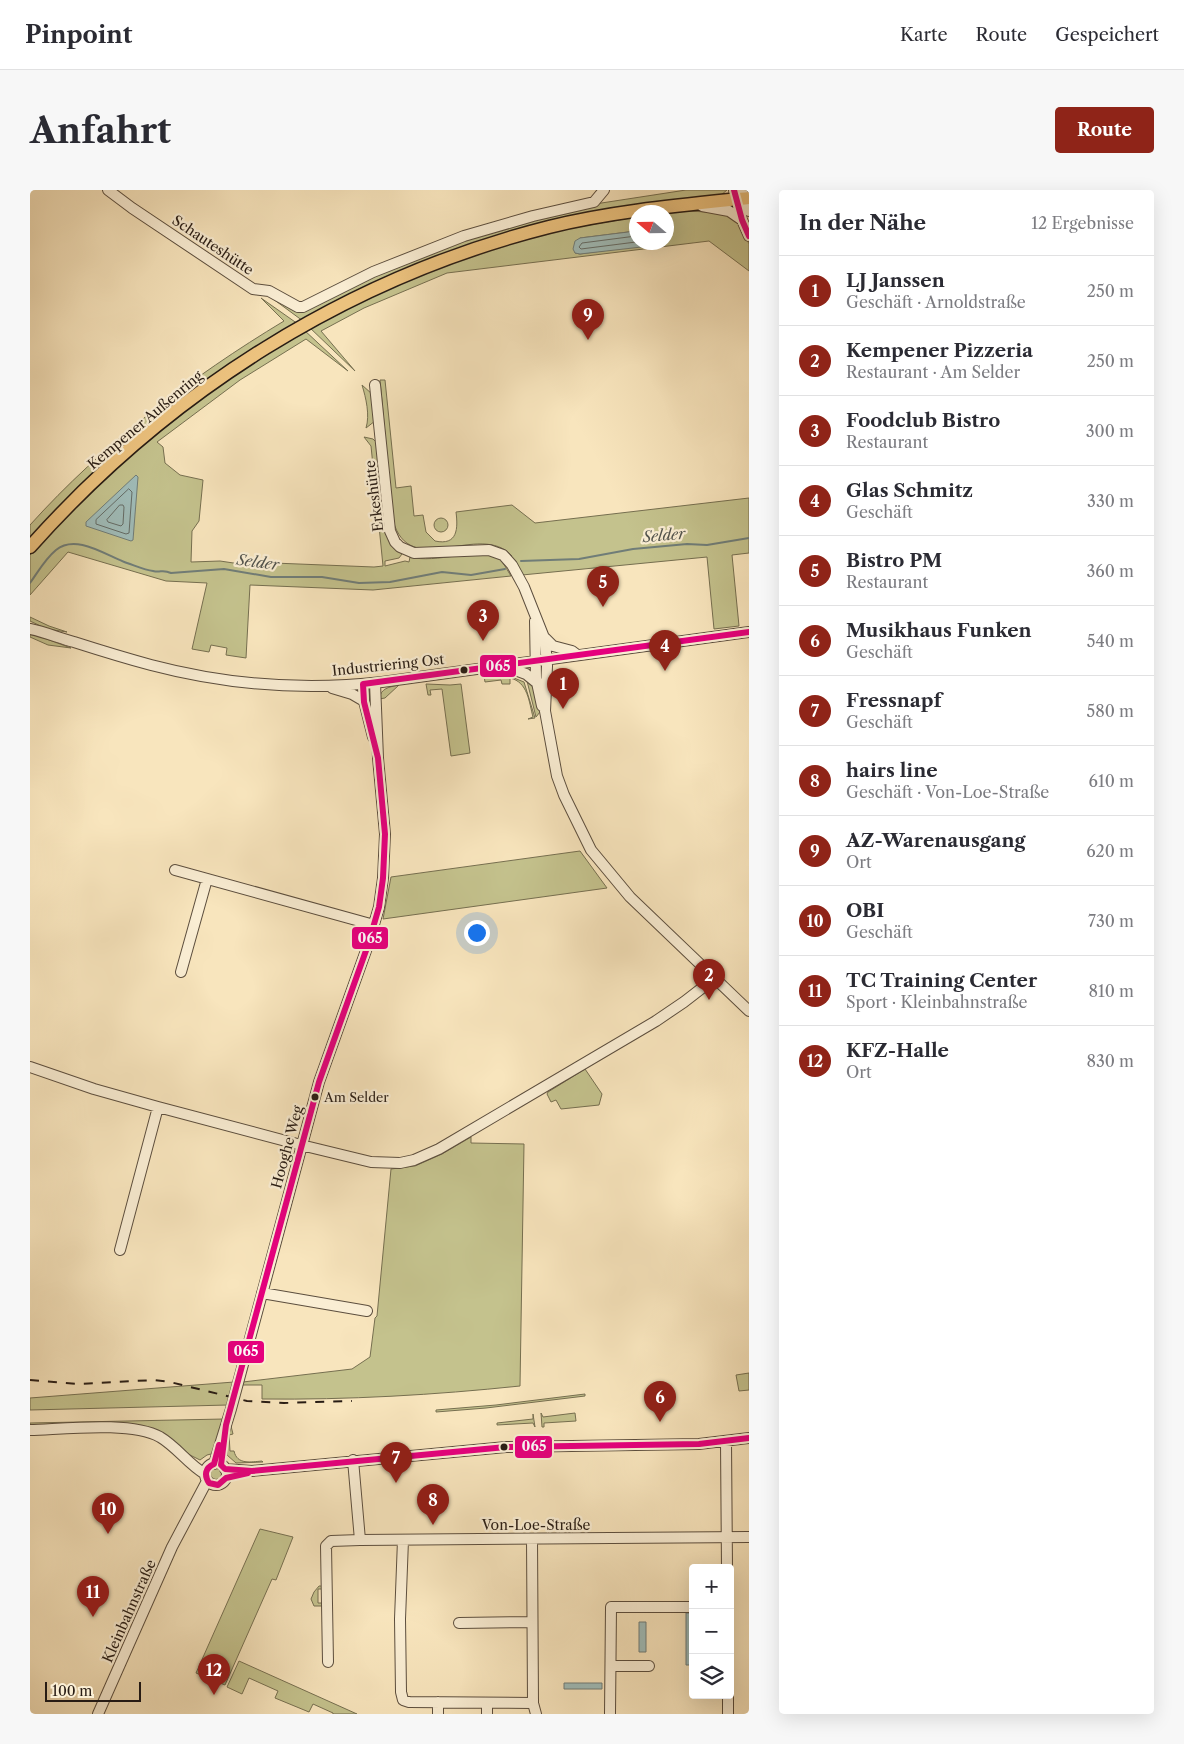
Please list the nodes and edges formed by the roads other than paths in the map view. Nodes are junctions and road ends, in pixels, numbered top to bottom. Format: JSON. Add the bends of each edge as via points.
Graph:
{"nodes":[{"id":1,"x":108,"y":190,"type":"edge"},
{"id":2,"x":604,"y":190,"type":"edge"},
{"id":3,"x":743,"y":198,"type":"edge"},
{"id":4,"x":691,"y":204,"type":"junction"},
{"id":5,"x":742,"y":220,"type":"junction"},
{"id":6,"x":749,"y":236,"type":"edge"},
{"id":7,"x":375,"y":385,"type":"dead end"},
{"id":8,"x":30,"y":548,"type":"edge"},
{"id":9,"x":534,"y":615,"type":"junction"},
{"id":10,"x":32,"y":628,"type":"edge"},
{"id":11,"x":749,"y":632,"type":"edge"},
{"id":12,"x":544,"y":638,"type":"junction"},
{"id":13,"x":577,"y":655,"type":"junction"},
{"id":14,"x":542,"y":660,"type":"junction"},
{"id":15,"x":503,"y":666,"type":"junction"},
{"id":16,"x":375,"y":683,"type":"junction"},
{"id":17,"x":537,"y":683,"type":"junction"},
{"id":18,"x":363,"y":684,"type":"junction"},
{"id":19,"x":326,"y":686,"type":"junction"},
{"id":20,"x":364,"y":701,"type":"junction"},
{"id":21,"x":544,"y":711,"type":"junction"},
{"id":22,"x":378,"y":758,"type":"junction"},
{"id":23,"x":175,"y":870,"type":"dead end"},
{"id":24,"x":207,"y":879,"type":"junction"},
{"id":25,"x":374,"y":925,"type":"junction"},
{"id":26,"x":181,"y":972,"type":"dead end"},
{"id":27,"x":715,"y":978,"type":"junction"},
{"id":28,"x":749,"y":1011,"type":"edge"},
{"id":29,"x":30,"y":1066,"type":"edge"},
{"id":30,"x":158,"y":1107,"type":"junction"},
{"id":31,"x":301,"y":1144,"type":"junction"},
{"id":32,"x":120,"y":1250,"type":"dead end"},
{"id":33,"x":262,"y":1294,"type":"junction"},
{"id":34,"x":367,"y":1312,"type":"dead end"},
{"id":35,"x":30,"y":1430,"type":"edge"},
{"id":36,"x":749,"y":1438,"type":"edge"},
{"id":37,"x":726,"y":1442,"type":"junction"},
{"id":38,"x":353,"y":1460,"type":"junction"},
{"id":39,"x":215,"y":1473,"type":"junction"},
{"id":40,"x":749,"y":1537,"type":"edge"},
{"id":41,"x":727,"y":1538,"type":"junction"},
{"id":42,"x":532,"y":1539,"type":"junction"},
{"id":43,"x":360,"y":1540,"type":"junction"},
{"id":44,"x":404,"y":1540,"type":"junction"},
{"id":45,"x":727,"y":1564,"type":"edge"},
{"id":46,"x":689,"y":1607,"type":"edge"},
{"id":47,"x":532,"y":1622,"type":"junction"},
{"id":48,"x":458,"y":1623,"type":"dead end"},
{"id":49,"x":328,"y":1662,"type":"dead end"},
{"id":50,"x":611,"y":1666,"type":"junction"},
{"id":51,"x":649,"y":1666,"type":"dead end"},
{"id":52,"x":728,"y":1699,"type":"edge"},
{"id":53,"x":438,"y":1702,"type":"junction"},
{"id":54,"x":487,"y":1703,"type":"junction"},
{"id":55,"x":533,"y":1703,"type":"junction"},
{"id":56,"x":98,"y":1714,"type":"edge"},
{"id":57,"x":438,"y":1714,"type":"edge"},
{"id":58,"x":486,"y":1714,"type":"edge"},
{"id":59,"x":536,"y":1714,"type":"edge"},
{"id":60,"x":610,"y":1714,"type":"edge"},
{"id":61,"x":728,"y":1714,"type":"edge"}],
"edges":[{"from":1,"to":2,"type":"street","name":"Schauteshütte","via":[[253,289],[269,290],[294,306],[303,307],[373,272],[464,236],[594,202]]},
{"from":3,"to":4,"type":"main road"},
{"from":3,"to":5,"type":"street"},
{"from":4,"to":5,"type":"street","via":[[729,211]]},
{"from":4,"to":8,"type":"main road","name":"Kempener Außenring","via":[[550,227],[483,246],[396,278],[313,319],[207,387],[148,433],[87,488]]},
{"from":5,"to":6,"type":"street"},
{"from":7,"to":9,"type":"street","name":"Erkeshütte","via":[[390,530],[395,542],[414,553],[480,549],[496,552],[516,570]]},
{"from":9,"to":12,"type":"street","name":"Erkeshütte"},
{"from":9,"to":14,"type":"street","name":"Erkeshütte"},
{"from":10,"to":19,"type":"street","name":"Industriering Ost","via":[[152,665],[218,680]]},
{"from":11,"to":13,"type":"street","name":"Industriering Ost"},
{"from":12,"to":13,"type":"street","via":[[553,646]]},
{"from":12,"to":14,"type":"street","name":"Erkeshütte"},
{"from":13,"to":14,"type":"street","name":"Industriering Ost"},
{"from":14,"to":15,"type":"street","name":"Industriering Ost"},
{"from":14,"to":17,"type":"street"},
{"from":14,"to":21,"type":"street"},
{"from":15,"to":16,"type":"street","name":"Industriering Ost"},
{"from":15,"to":17,"type":"street","via":[[526,674]]},
{"from":16,"to":18,"type":"street","name":"Industriering Ost"},
{"from":16,"to":22,"type":"street","name":"Hooghe Weg"},
{"from":17,"to":21,"type":"street"},
{"from":18,"to":19,"type":"street","name":"Industriering Ost"},
{"from":18,"to":20,"type":"street","name":"Hooghe Weg"},
{"from":19,"to":20,"type":"street"},
{"from":20,"to":22,"type":"street","name":"Hooghe Weg"},
{"from":21,"to":27,"type":"street","via":[[557,776],[591,850],[630,898]]},
{"from":22,"to":25,"type":"street","name":"Hooghe Weg","via":[[385,834],[381,893]]},
{"from":23,"to":24,"type":"street"},
{"from":24,"to":25,"type":"street"},
{"from":24,"to":26,"type":"street"},
{"from":25,"to":31,"type":"street","name":"Hooghe Weg","via":[[324,1065]]},
{"from":27,"to":28,"type":"street"},
{"from":27,"to":31,"type":"street","via":[[656,1021],[427,1155],[384,1164]]},
{"from":29,"to":30,"type":"street"},
{"from":30,"to":31,"type":"street"},
{"from":30,"to":32,"type":"street"},
{"from":31,"to":33,"type":"street","name":"Hooghe Weg"},
{"from":33,"to":34,"type":"street"},
{"from":33,"to":39,"type":"street","name":"Hooghe Weg"},
{"from":35,"to":39,"type":"street","via":[[132,1428],[162,1438],[188,1462]]},
{"from":36,"to":37,"type":"street"},
{"from":37,"to":38,"type":"street","via":[[506,1448]]},
{"from":37,"to":41,"type":"street"},
{"from":38,"to":39,"type":"street","via":[[247,1473]]},
{"from":38,"to":43,"type":"street"},
{"from":39,"to":56,"type":"street","name":"Kleinbahnstraße","via":[[172,1547]]},
{"from":40,"to":41,"type":"street","name":"Von-Loe-Straße"},
{"from":41,"to":42,"type":"street","name":"Von-Loe-Straße"},
{"from":41,"to":45,"type":"street"},
{"from":42,"to":44,"type":"street","name":"Von-Loe-Straße"},
{"from":42,"to":47,"type":"street"},
{"from":43,"to":44,"type":"street","name":"Von-Loe-Straße"},
{"from":43,"to":49,"type":"street","name":"Von-Loe-Straße","via":[[331,1542],[326,1546]]},
{"from":44,"to":53,"type":"street","via":[[401,1692],[403,1700],[409,1702]]},
{"from":46,"to":50,"type":"street","via":[[611,1606]]},
{"from":47,"to":48,"type":"street"},
{"from":47,"to":55,"type":"street"},
{"from":50,"to":51,"type":"street"},
{"from":50,"to":60,"type":"street"},
{"from":52,"to":61,"type":"street"},
{"from":53,"to":54,"type":"street"},
{"from":53,"to":57,"type":"street"},
{"from":54,"to":55,"type":"street"},
{"from":54,"to":58,"type":"street"},
{"from":55,"to":59,"type":"street"}]}
